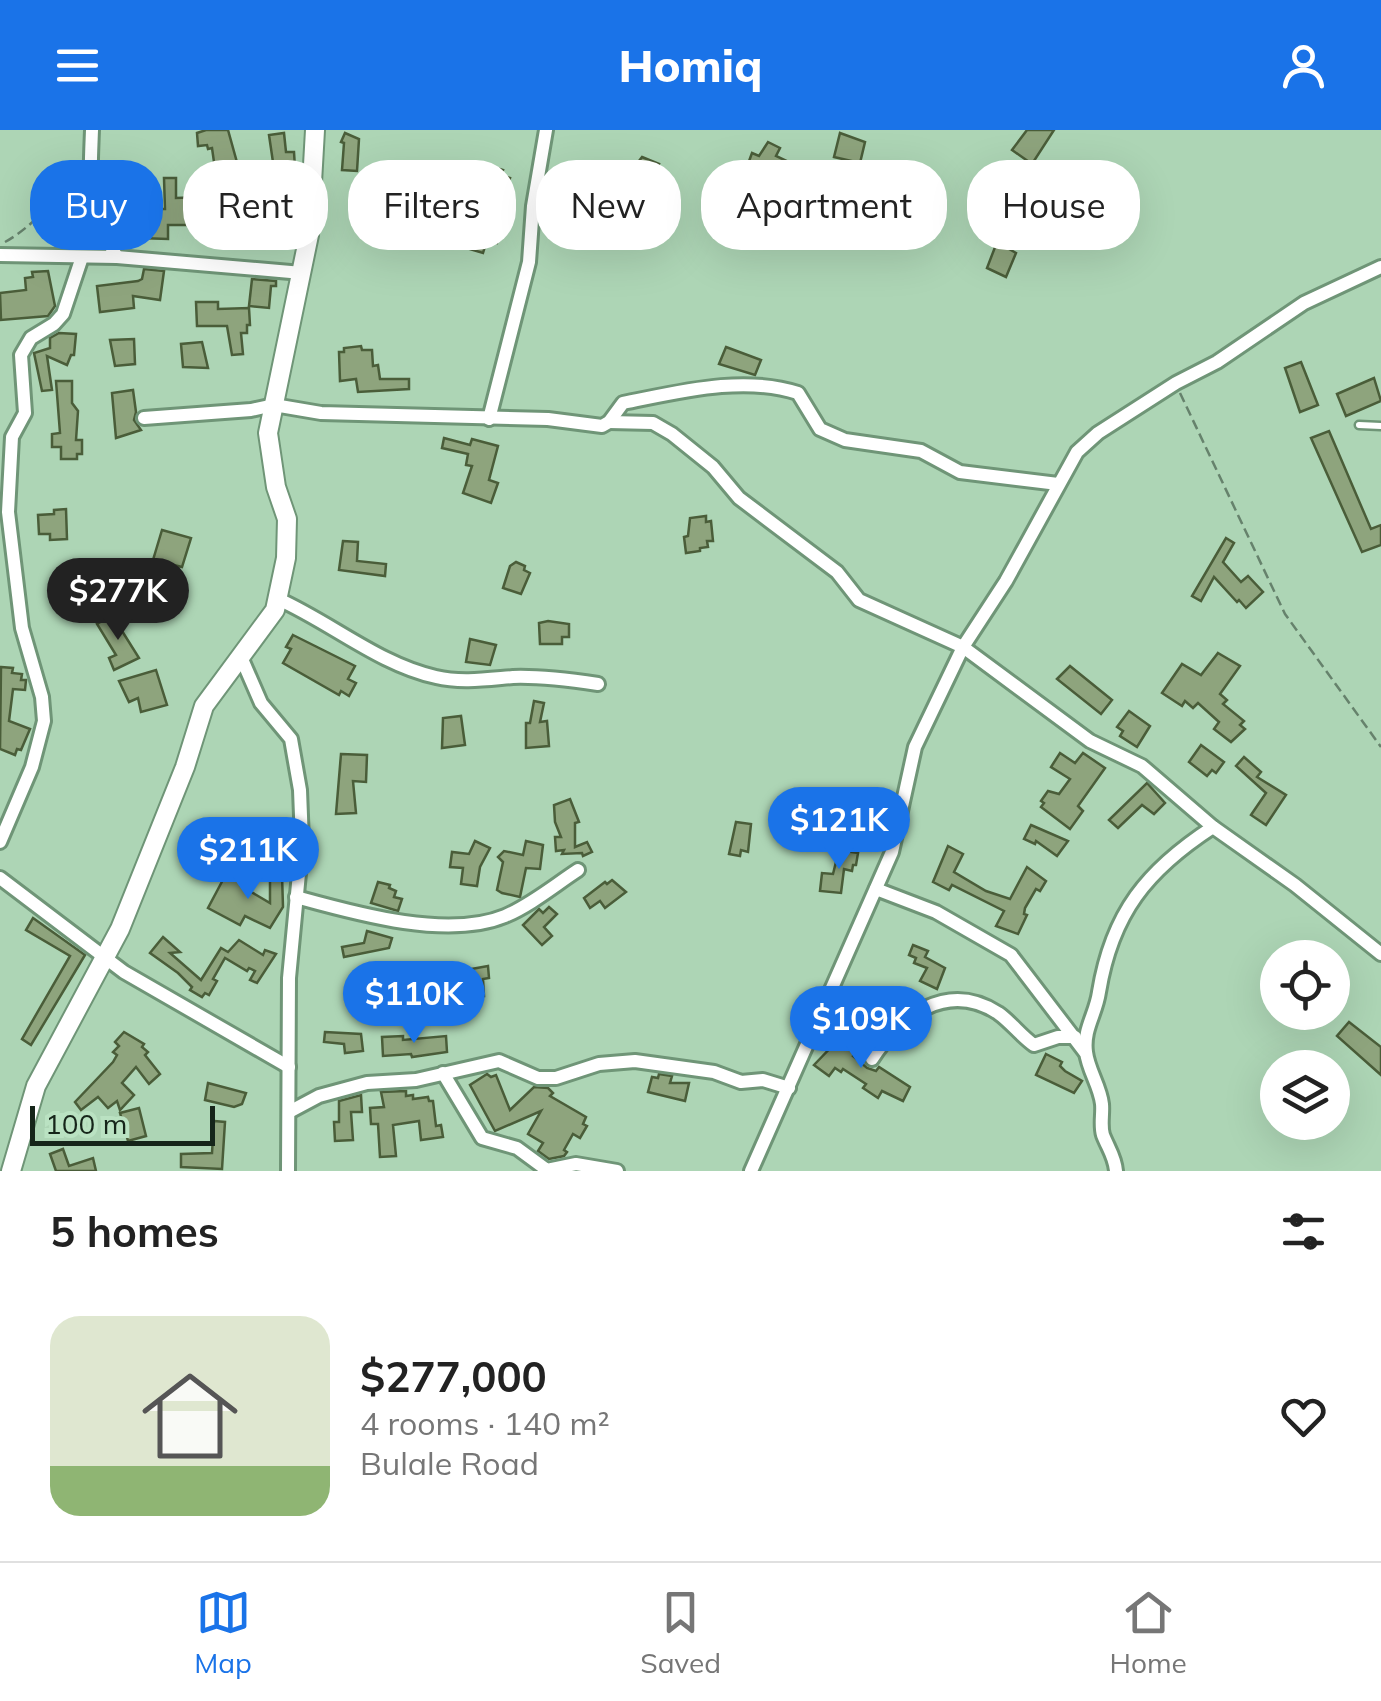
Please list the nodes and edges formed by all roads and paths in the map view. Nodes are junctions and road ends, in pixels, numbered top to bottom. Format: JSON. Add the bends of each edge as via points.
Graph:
{"nodes":[{"id":1,"x":315,"y":130,"type":"edge"},
{"id":2,"x":546,"y":130,"type":"edge"},
{"id":3,"x":92,"y":133,"type":"edge"},
{"id":4,"x":0,"y":245,"type":"edge"},
{"id":5,"x":0,"y":255,"type":"edge"},
{"id":6,"x":116,"y":257,"type":"junction"},
{"id":7,"x":82,"y":258,"type":"junction"},
{"id":8,"x":1381,"y":267,"type":"edge"},
{"id":9,"x":302,"y":273,"type":"junction"},
{"id":10,"x":1176,"y":383,"type":"junction"},
{"id":11,"x":274,"y":404,"type":"junction"},
{"id":12,"x":144,"y":418,"type":"dead end"},
{"id":13,"x":489,"y":418,"type":"junction"},
{"id":14,"x":609,"y":422,"type":"junction"},
{"id":15,"x":1359,"y":426,"type":"dead end"},
{"id":16,"x":1381,"y":426,"type":"edge"},
{"id":17,"x":1058,"y":484,"type":"junction"},
{"id":18,"x":278,"y":598,"type":"junction"},
{"id":19,"x":962,"y":647,"type":"junction"},
{"id":20,"x":242,"y":657,"type":"junction"},
{"id":21,"x":598,"y":684,"type":"dead end"},
{"id":22,"x":1381,"y":747,"type":"edge"},
{"id":23,"x":1213,"y":827,"type":"junction"},
{"id":24,"x":0,"y":842,"type":"edge"},
{"id":25,"x":578,"y":870,"type":"dead end"},
{"id":26,"x":0,"y":878,"type":"edge"},
{"id":27,"x":876,"y":889,"type":"junction"},
{"id":28,"x":296,"y":896,"type":"junction"},
{"id":29,"x":1381,"y":954,"type":"edge"},
{"id":30,"x":106,"y":955,"type":"junction"},
{"id":31,"x":1074,"y":1037,"type":"junction"},
{"id":32,"x":1086,"y":1054,"type":"junction"},
{"id":33,"x":872,"y":1060,"type":"dead end"},
{"id":34,"x":290,"y":1067,"type":"junction"},
{"id":35,"x":442,"y":1074,"type":"junction"},
{"id":36,"x":789,"y":1088,"type":"junction"},
{"id":37,"x":290,"y":1112,"type":"junction"},
{"id":38,"x":11,"y":1171,"type":"edge"},
{"id":39,"x":288,"y":1171,"type":"edge"},
{"id":40,"x":616,"y":1171,"type":"edge"},
{"id":41,"x":751,"y":1171,"type":"edge"},
{"id":42,"x":1116,"y":1171,"type":"edge"}],
"edges":[{"from":1,"to":9,"type":"street"},
{"from":2,"to":13,"type":"street","via":[[529,262]]},
{"from":3,"to":4,"type":"path","via":[[69,181]]},
{"from":3,"to":6,"type":"street","via":[[90,192]]},
{"from":5,"to":7,"type":"street"},
{"from":6,"to":7,"type":"street"},
{"from":6,"to":9,"type":"street"},
{"from":7,"to":24,"type":"street","via":[[63,314],[31,338],[21,355],[25,413],[12,437],[8,512],[22,628],[44,720]]},
{"from":8,"to":10,"type":"street","via":[[1304,303]]},
{"from":9,"to":11,"type":"street"},
{"from":10,"to":17,"type":"street","via":[[1086,442]]},
{"from":10,"to":22,"type":"path","via":[[1285,614]]},
{"from":11,"to":12,"type":"street"},
{"from":11,"to":13,"type":"street","via":[[321,414]]},
{"from":11,"to":18,"type":"street","via":[[268,442],[287,519]]},
{"from":13,"to":14,"type":"street"},
{"from":14,"to":17,"type":"street","via":[[624,403],[717,387],[777,388],[798,394],[820,429],[845,440],[921,451],[960,472]]},
{"from":14,"to":19,"type":"street","via":[[652,424],[672,434],[740,498],[837,572],[859,600]]},
{"from":15,"to":16,"type":"lane"},
{"from":17,"to":19,"type":"street"},
{"from":18,"to":20,"type":"street"},
{"from":18,"to":21,"type":"street","via":[[431,676]]},
{"from":19,"to":23,"type":"street","via":[[1090,740],[1142,766]]},
{"from":19,"to":27,"type":"street","via":[[910,761],[898,834]]},
{"from":20,"to":28,"type":"street","via":[[256,694],[295,754],[302,842]]},
{"from":20,"to":30,"type":"street","via":[[204,706]]},
{"from":23,"to":29,"type":"street"},
{"from":23,"to":32,"type":"street","via":[[1159,866],[1130,900],[1103,965]]},
{"from":25,"to":28,"type":"street","via":[[506,916],[474,924],[390,921]]},
{"from":26,"to":30,"type":"street"},
{"from":27,"to":31,"type":"street","via":[[936,912],[1011,955]]},
{"from":27,"to":36,"type":"street"},
{"from":28,"to":34,"type":"street"},
{"from":30,"to":34,"type":"street","via":[[124,972]]},
{"from":30,"to":38,"type":"street","via":[[36,1086]]},
{"from":31,"to":32,"type":"street"},
{"from":31,"to":33,"type":"street","via":[[1034,1046],[990,1009],[949,999],[910,1017]]},
{"from":32,"to":42,"type":"street"},
{"from":34,"to":37,"type":"street"},
{"from":35,"to":36,"type":"street","via":[[499,1062],[550,1078],[635,1060]]},
{"from":35,"to":37,"type":"street","via":[[367,1083]]},
{"from":35,"to":40,"type":"street","via":[[482,1138],[518,1148],[547,1170],[576,1164]]},
{"from":36,"to":41,"type":"street"},
{"from":37,"to":39,"type":"street"}]}
